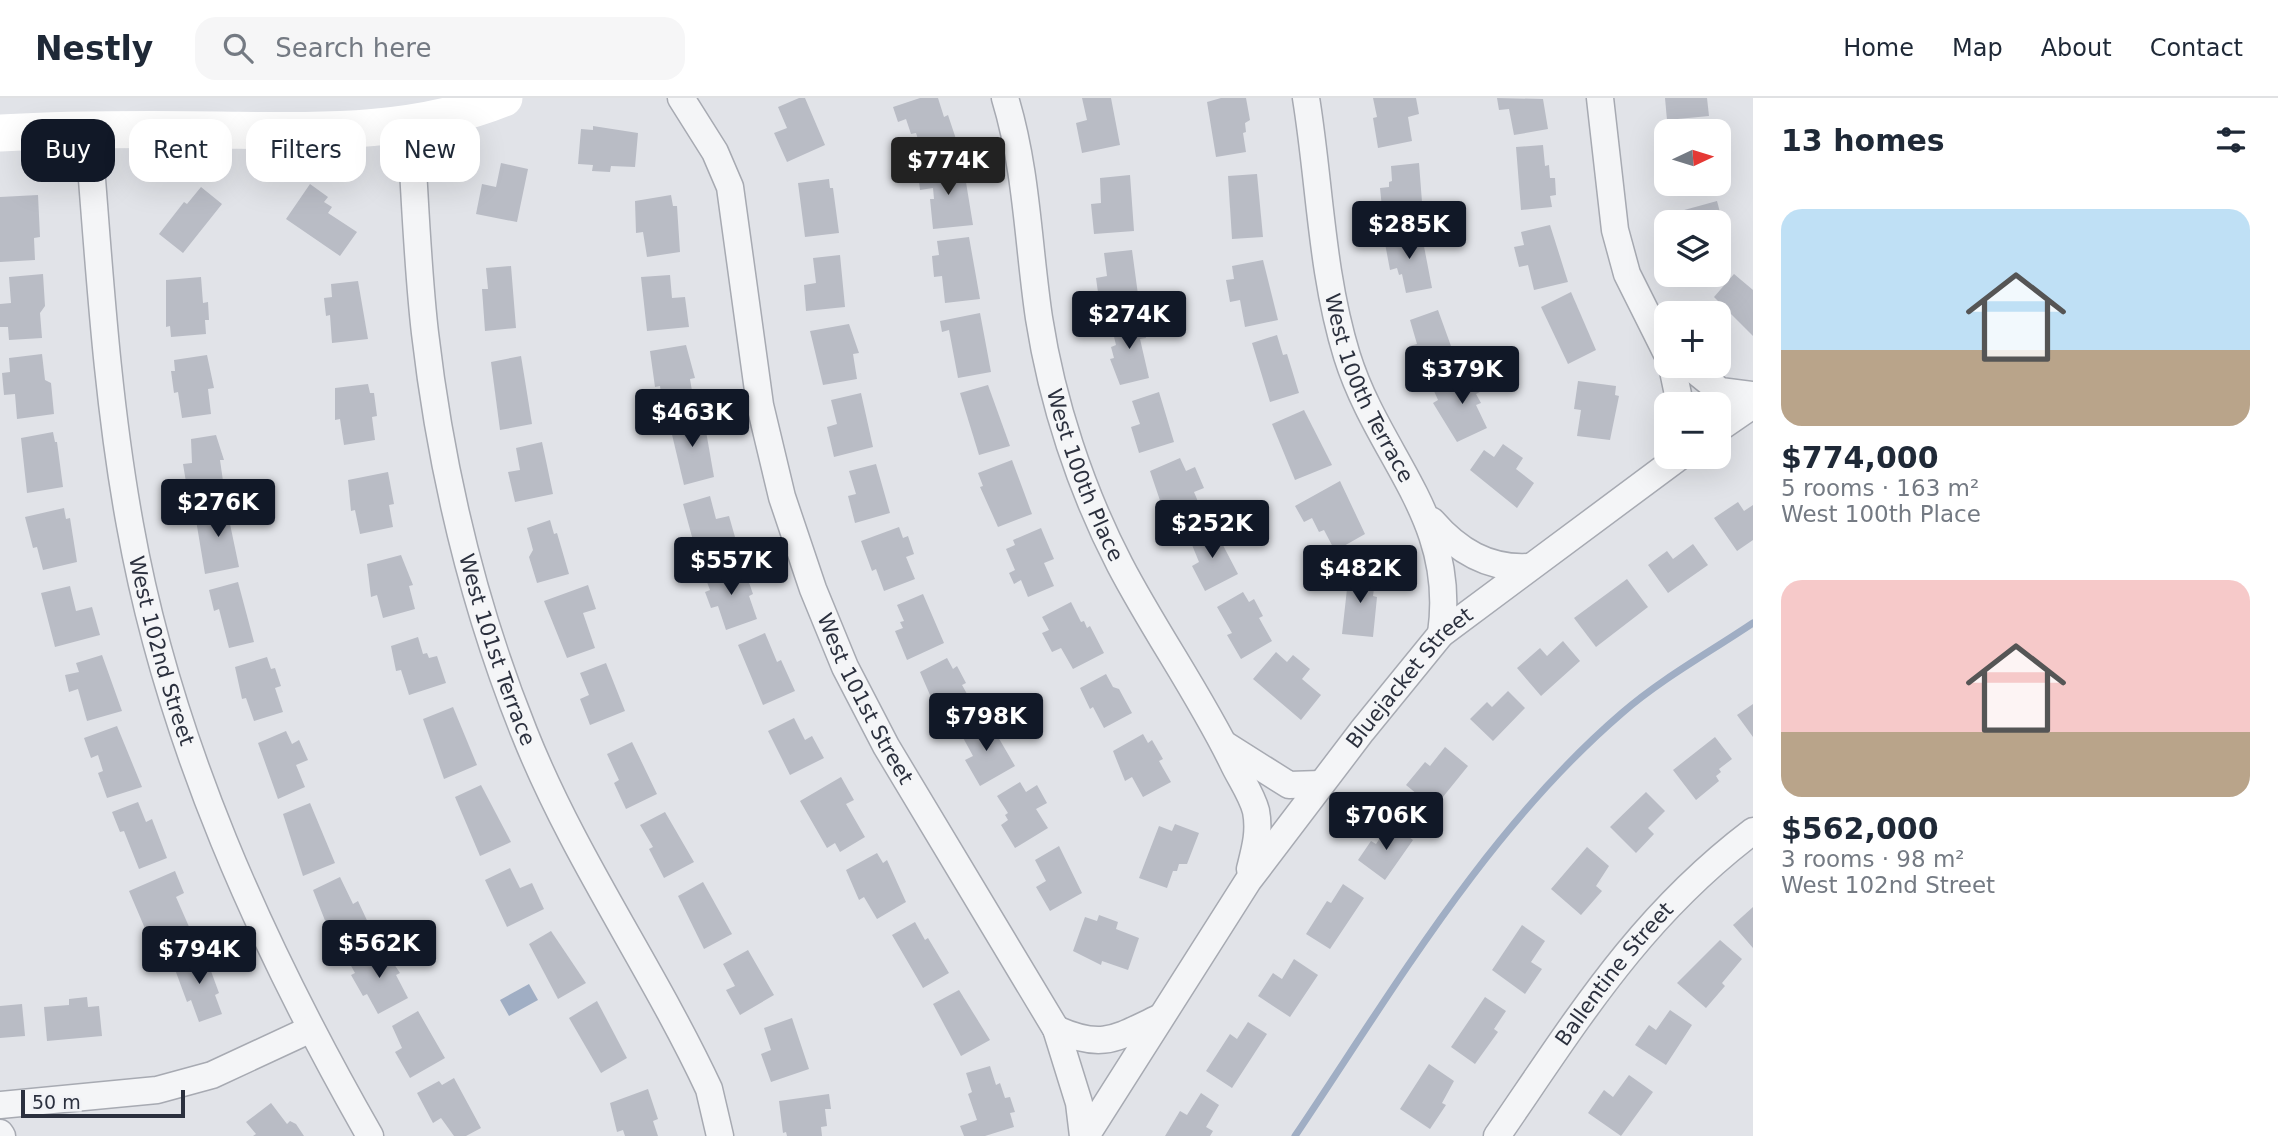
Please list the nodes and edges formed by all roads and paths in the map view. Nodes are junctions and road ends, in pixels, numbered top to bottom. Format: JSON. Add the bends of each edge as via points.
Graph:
{"nodes":[{"id":1,"x":504,"y":98,"type":"edge"},
{"id":2,"x":681,"y":98,"type":"edge"},
{"id":3,"x":1005,"y":98,"type":"edge"},
{"id":4,"x":1306,"y":98,"type":"edge"},
{"id":5,"x":1600,"y":98,"type":"edge"},
{"id":6,"x":422,"y":119,"type":"edge"},
{"id":7,"x":380,"y":127,"type":"edge"},
{"id":8,"x":115,"y":129,"type":"edge"},
{"id":9,"x":21,"y":132,"type":"edge"},
{"id":10,"x":0,"y":133,"type":"edge"},
{"id":11,"x":93,"y":182,"type":"edge"},
{"id":12,"x":414,"y":182,"type":"edge"},
{"id":13,"x":1654,"y":320,"type":"edge"},
{"id":14,"x":1704,"y":378,"type":"edge"},
{"id":15,"x":1753,"y":395,"type":"edge"},
{"id":16,"x":1753,"y":405,"type":"edge"},
{"id":17,"x":1731,"y":420,"type":"edge"},
{"id":18,"x":1659,"y":469,"type":"edge"},
{"id":19,"x":1422,"y":509,"type":"junction"},
{"id":20,"x":1528,"y":567,"type":"junction"},
{"id":21,"x":1441,"y":634,"type":"junction"},
{"id":22,"x":1223,"y":743,"type":"junction"},
{"id":23,"x":1321,"y":784,"type":"junction"},
{"id":24,"x":1753,"y":831,"type":"edge"},
{"id":25,"x":1248,"y":881,"type":"junction"},
{"id":26,"x":1160,"y":1018,"type":"junction"},
{"id":27,"x":311,"y":1029,"type":"junction"},
{"id":28,"x":1056,"y":1029,"type":"junction"},
{"id":29,"x":0,"y":1105,"type":"edge"},
{"id":30,"x":370,"y":1136,"type":"edge"},
{"id":31,"x":720,"y":1136,"type":"edge"},
{"id":32,"x":1084,"y":1136,"type":"edge"},
{"id":33,"x":1497,"y":1136,"type":"edge"}],
"edges":[{"from":1,"to":6,"type":"street"},
{"from":2,"to":28,"type":"street","name":"West 101st Street","via":[[715,152],[730,187],[760,405],[782,497],[813,589],[845,667],[886,746]]},
{"from":3,"to":22,"type":"street","name":"West 100th Place","via":[[1026,188],[1040,320],[1056,394],[1081,472],[1120,563]]},
{"from":4,"to":19,"type":"street","name":"West 100th Terrace","via":[[1324,253],[1348,357],[1360,391]]},
{"from":5,"to":13,"type":"street","via":[[1615,230],[1627,274]]},
{"from":7,"to":8,"type":"street","via":[[352,131]]},
{"from":9,"to":10,"type":"street"},
{"from":11,"to":27,"type":"street","name":"West 102nd Street","via":[[114,431],[145,598],[207,800],[246,899]]},
{"from":12,"to":31,"type":"street","name":"West 101st Terrace","via":[[425,332],[440,438],[466,557],[493,648],[524,734],[564,823],[709,1088]]},
{"from":14,"to":15,"type":"street","via":[[1720,391]]},
{"from":16,"to":17,"type":"street"},
{"from":18,"to":20,"type":"street","name":"Bluejacket Street"},
{"from":19,"to":20,"type":"street","name":"West 100th Terrace","via":[[1468,554],[1503,568]]},
{"from":19,"to":21,"type":"street","name":"West 100th Terrace","via":[[1443,572]]},
{"from":20,"to":21,"type":"street","name":"Bluejacket Street"},
{"from":21,"to":23,"type":"street","name":"Bluejacket Street"},
{"from":22,"to":23,"type":"street","name":"West 100th Place","via":[[1289,785]]},
{"from":22,"to":25,"type":"street","name":"West 100th Place","via":[[1255,809],[1258,836]]},
{"from":23,"to":25,"type":"street","name":"Bluejacket Street"},
{"from":24,"to":33,"type":"street","name":"Ballentine Street","via":[[1692,880],[1612,968]]},
{"from":25,"to":26,"type":"street","name":"Bluejacket Street"},
{"from":26,"to":28,"type":"street","via":[[1116,1038],[1094,1042]]},
{"from":26,"to":32,"type":"street","name":"Bluejacket Street"},
{"from":27,"to":29,"type":"street","via":[[212,1075],[157,1090]]},
{"from":27,"to":30,"type":"street","name":"West 102nd Street"},
{"from":28,"to":32,"type":"street","name":"West 101st Street","via":[[1079,1103]]}]}
